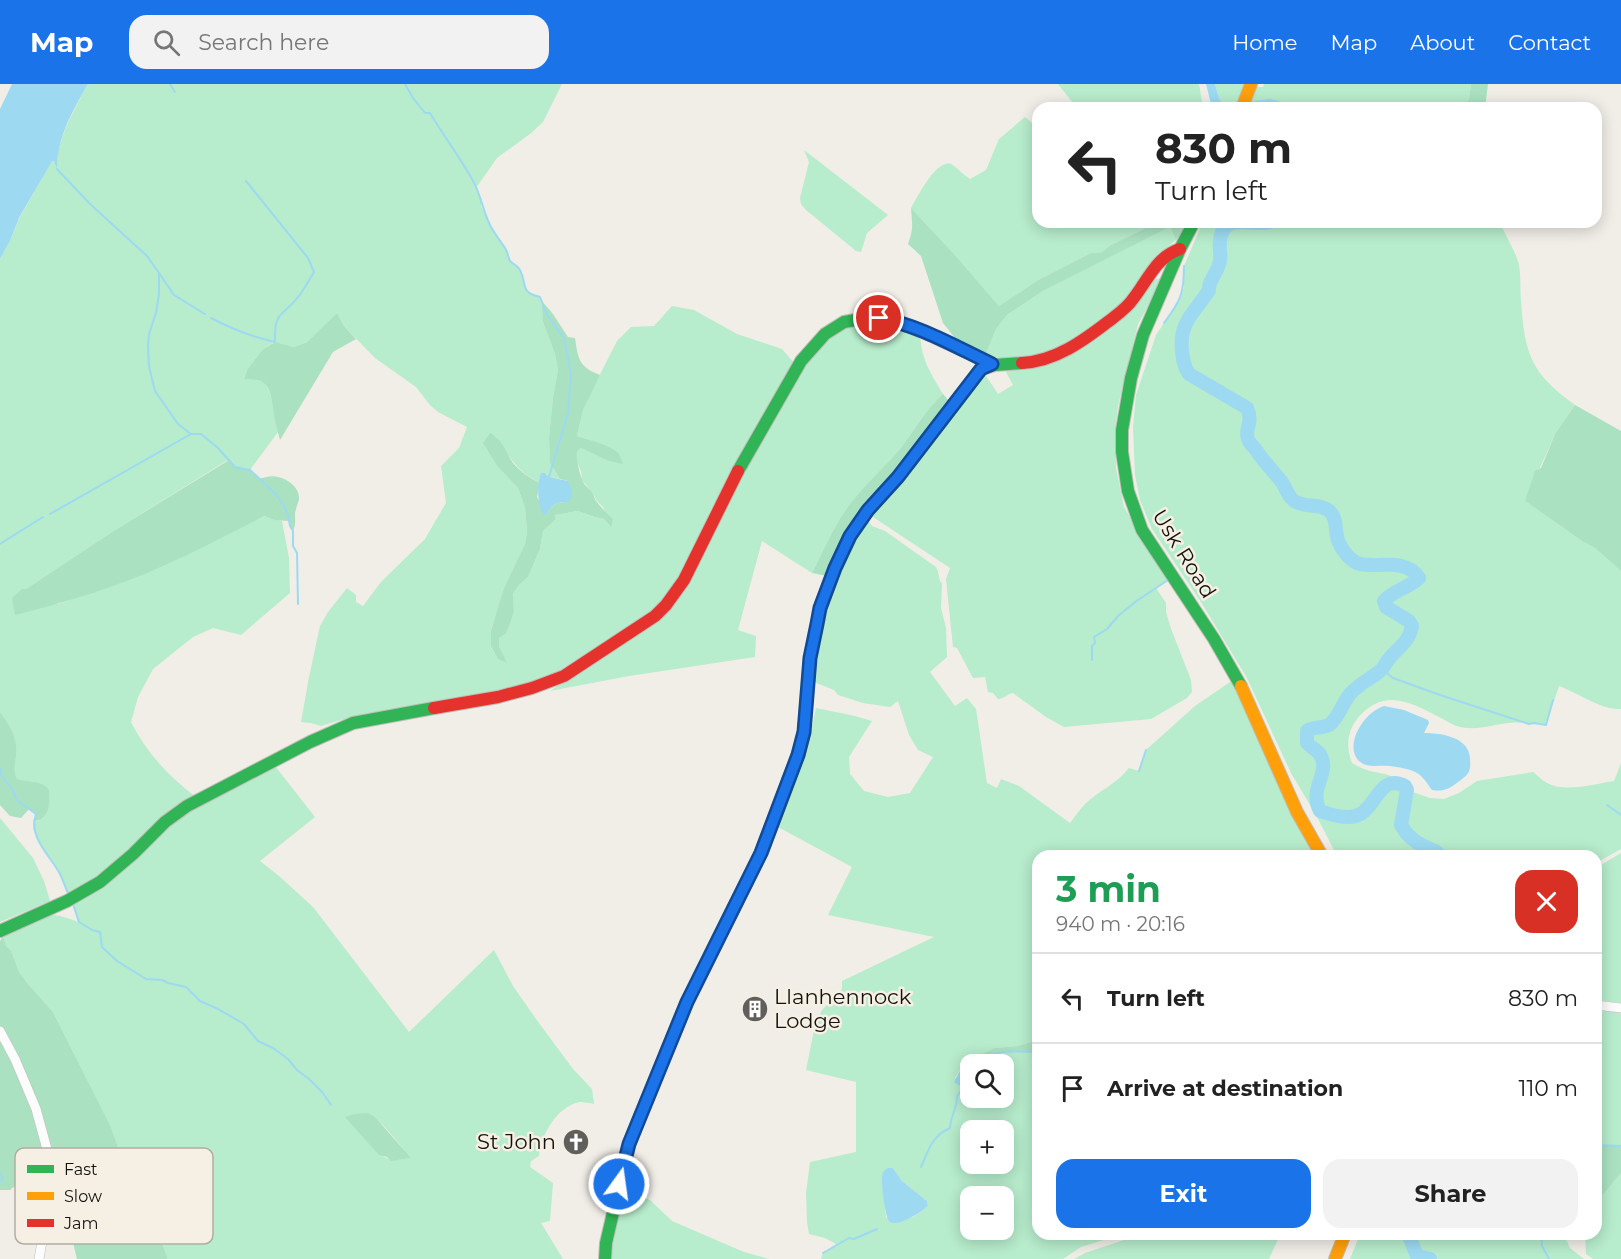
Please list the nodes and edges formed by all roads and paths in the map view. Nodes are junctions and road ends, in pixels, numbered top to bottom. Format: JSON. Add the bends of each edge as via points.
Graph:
{"nodes":[{"id":1,"x":1251,"y":84,"type":"edge"},
{"id":2,"x":1245,"y":102,"type":"edge"},
{"id":3,"x":1191,"y":228,"type":"edge"},
{"id":4,"x":1180,"y":249,"type":"junction"},
{"id":5,"x":992,"y":364,"type":"junction"},
{"id":6,"x":1319,"y":850,"type":"edge"},
{"id":7,"x":0,"y":931,"type":"edge"},
{"id":8,"x":1602,"y":1006,"type":"edge"},
{"id":9,"x":1621,"y":1008,"type":"edge"},
{"id":10,"x":0,"y":1031,"type":"edge"},
{"id":11,"x":47,"y":1148,"type":"edge"},
{"id":12,"x":1343,"y":1240,"type":"edge"},
{"id":13,"x":42,"y":1244,"type":"edge"},
{"id":14,"x":39,"y":1259,"type":"edge"},
{"id":15,"x":605,"y":1259,"type":"edge"},
{"id":16,"x":1335,"y":1259,"type":"edge"}],
"edges":[{"from":1,"to":2,"type":"street"},
{"from":3,"to":4,"type":"street","name":"Usk Road"},
{"from":4,"to":5,"type":"street","via":[[1163,258],[1130,303],[1090,336],[1039,361]]},
{"from":4,"to":6,"type":"street","name":"Usk Road","via":[[1143,335],[1131,378],[1122,430],[1128,491],[1142,530],[1246,694],[1293,803]]},
{"from":5,"to":7,"type":"street","via":[[896,321],[861,318],[834,327],[812,348],[792,376],[724,497],[686,578],[655,616],[564,676],[541,685],[498,697],[353,723],[299,748],[187,806],[113,872],[72,898]]},
{"from":5,"to":15,"type":"street","via":[[981,369],[868,510],[835,568],[820,608],[810,658],[804,732],[798,755],[761,853],[687,1002],[629,1144]]},
{"from":8,"to":9,"type":"street"},
{"from":10,"to":11,"type":"street","via":[[36,1109]]},
{"from":12,"to":16,"type":"street"},
{"from":13,"to":14,"type":"street"}]}
